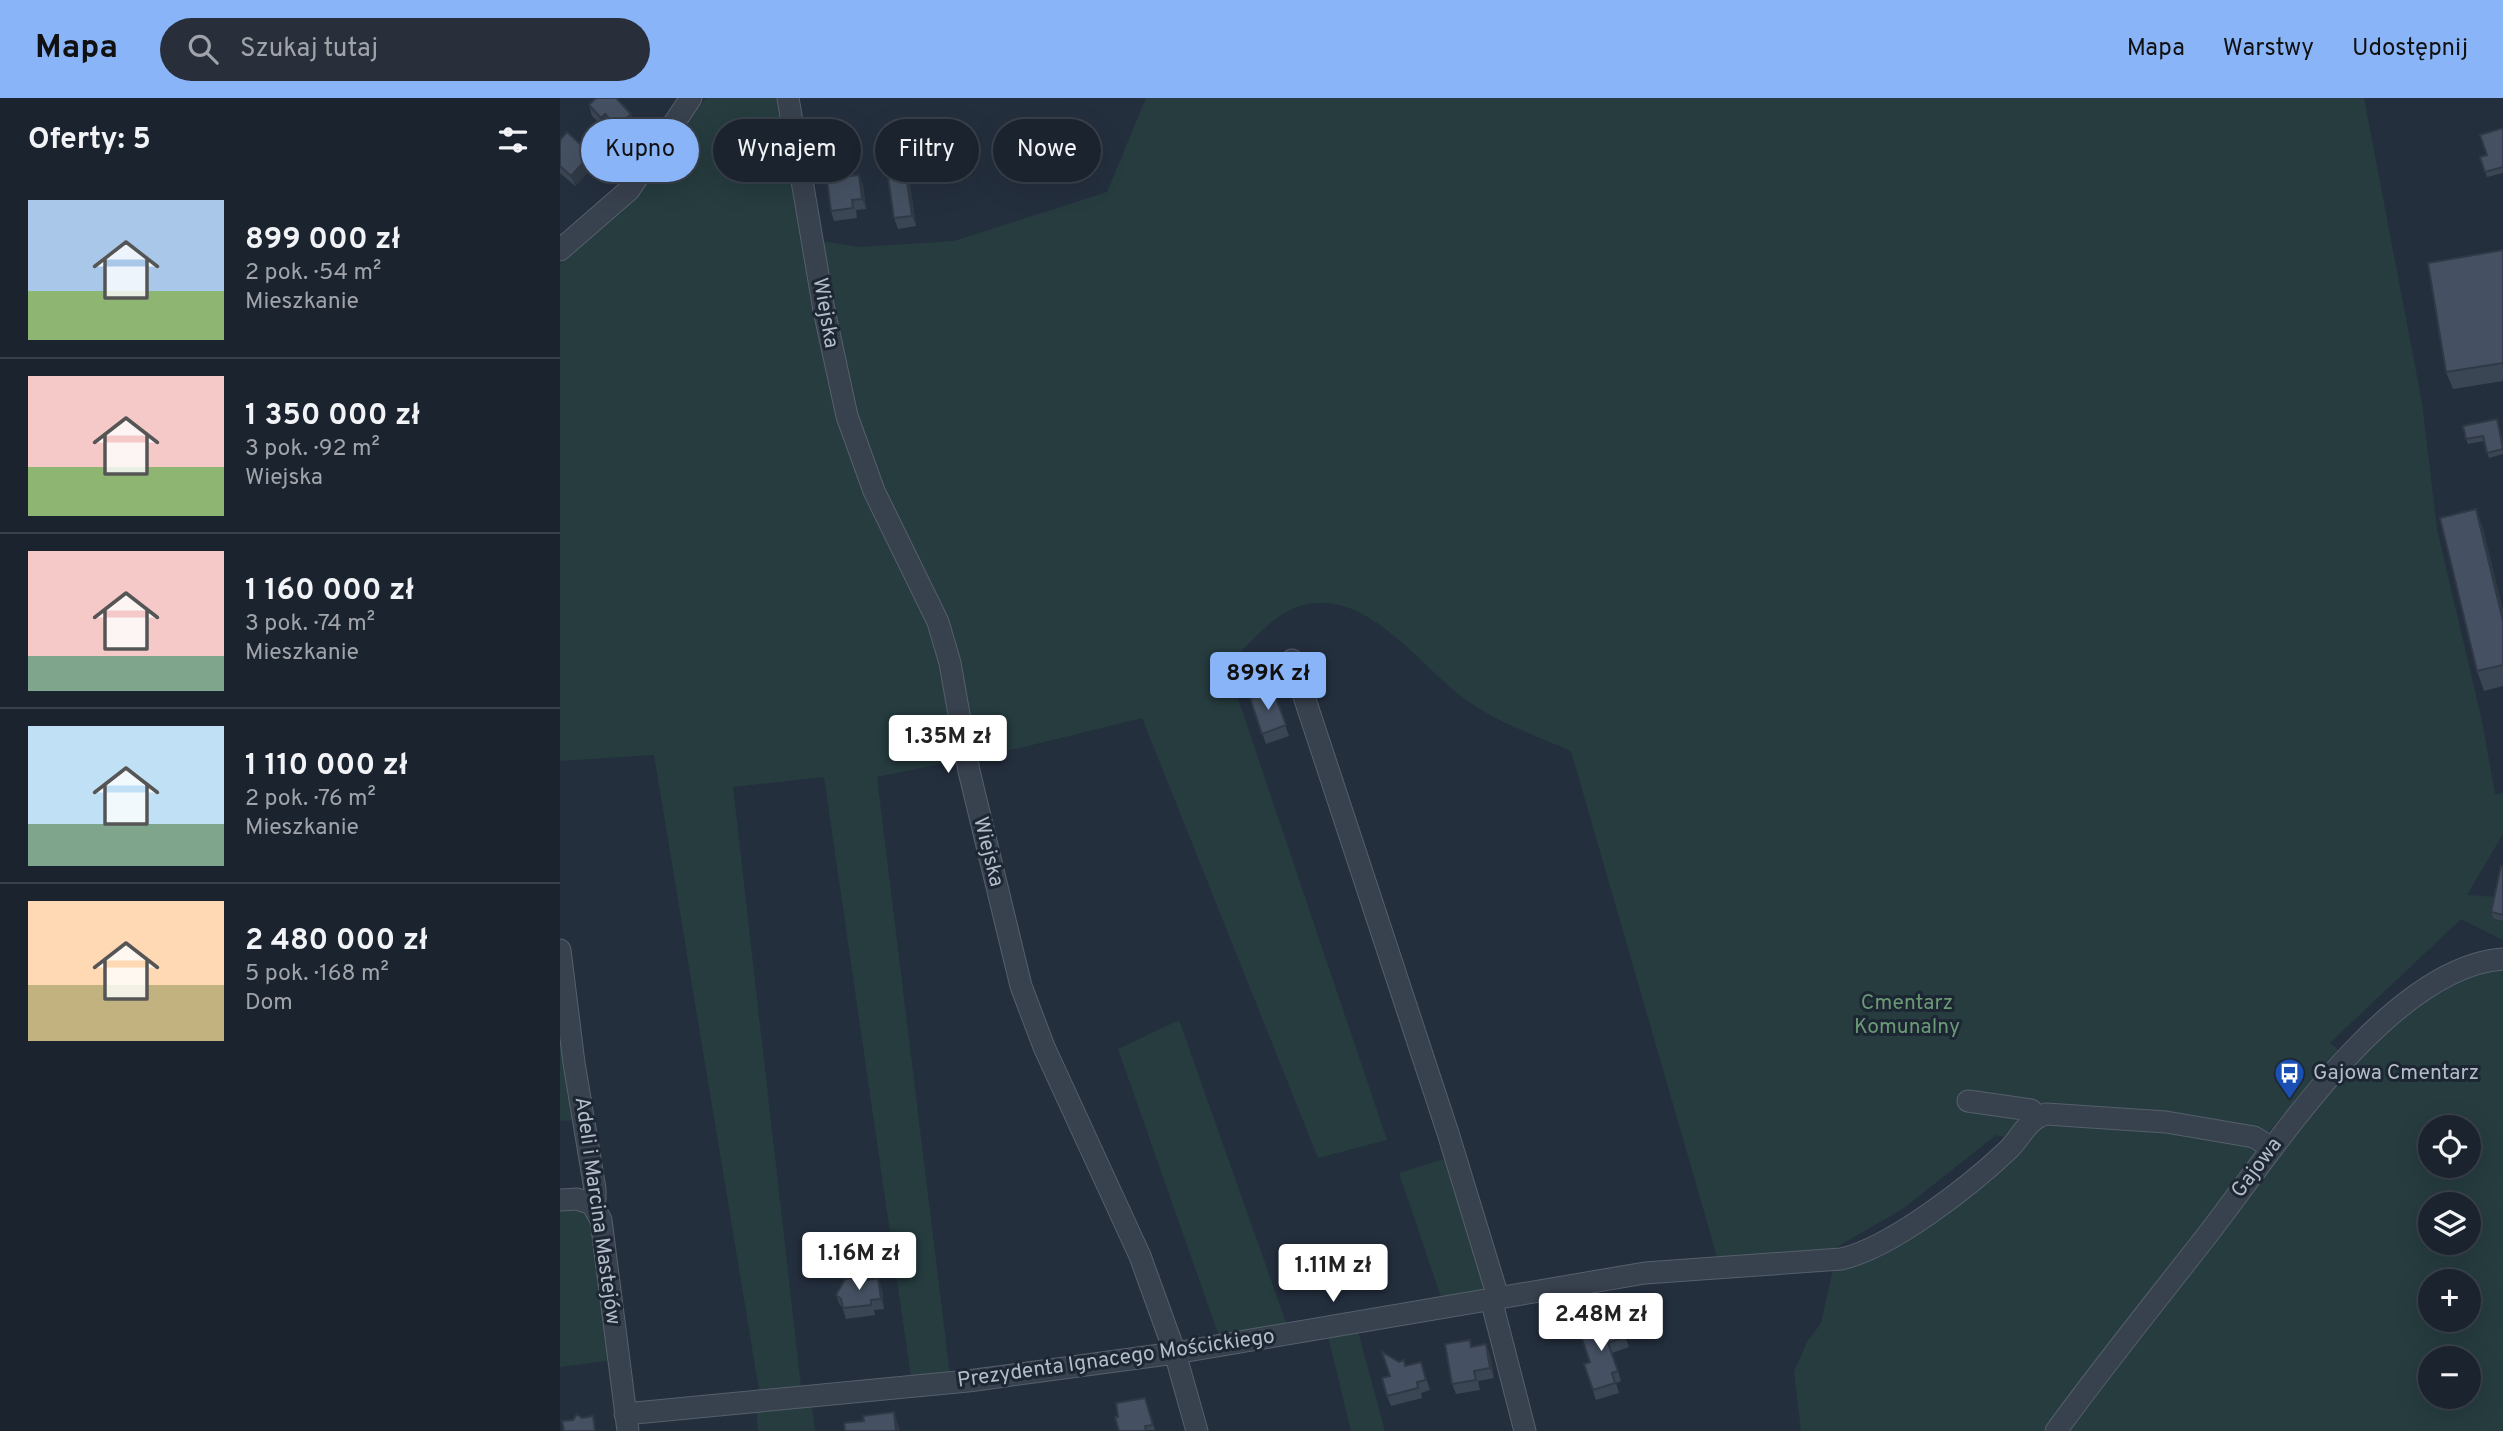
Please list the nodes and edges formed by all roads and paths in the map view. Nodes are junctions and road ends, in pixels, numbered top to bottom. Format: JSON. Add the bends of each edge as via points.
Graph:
{"nodes":[{"id":1,"x":691,"y":98,"type":"edge"},
{"id":2,"x":788,"y":98,"type":"edge"},
{"id":3,"x":560,"y":250,"type":"edge"},
{"id":4,"x":1293,"y":660,"type":"dead end"},
{"id":5,"x":560,"y":950,"type":"edge"},
{"id":6,"x":2503,"y":959,"type":"edge"},
{"id":7,"x":1968,"y":1101,"type":"dead end"},
{"id":8,"x":2038,"y":1117,"type":"junction"},
{"id":9,"x":2272,"y":1148,"type":"junction"},
{"id":10,"x":560,"y":1200,"type":"edge"},
{"id":11,"x":592,"y":1204,"type":"junction"},
{"id":12,"x":1494,"y":1298,"type":"junction"},
{"id":13,"x":1175,"y":1353,"type":"junction"},
{"id":14,"x":627,"y":1422,"type":"edge"},
{"id":15,"x":1196,"y":1431,"type":"edge"},
{"id":16,"x":1525,"y":1431,"type":"edge"},
{"id":17,"x":2056,"y":1431,"type":"edge"}],
"edges":[{"from":1,"to":3,"type":"street","via":[[629,190]]},
{"from":2,"to":13,"type":"street","name":"Wiejska","via":[[847,416],[874,491],[938,622],[950,663],[968,771],[1021,986],[1140,1256]]},
{"from":4,"to":12,"type":"street","via":[[1448,1133]]},
{"from":5,"to":11,"type":"street","name":"Adeli i Marcina Mastejów","via":[[596,1189]]},
{"from":6,"to":9,"type":"street","name":"Gajowa","via":[[2466,967],[2412,999],[2353,1053]]},
{"from":7,"to":8,"type":"street","via":[[2031,1110]]},
{"from":8,"to":9,"type":"street","via":[[2052,1113],[2166,1122],[2254,1137]]},
{"from":8,"to":12,"type":"street","name":"Prezydenta Ignacego Mościckiego","via":[[2009,1149],[1943,1203],[1857,1255],[1653,1272]]},
{"from":9,"to":17,"type":"street","name":"Gajowa"},
{"from":10,"to":11,"type":"street"},
{"from":11,"to":14,"type":"street","name":"Adeli i Marcina Mastejów","via":[[601,1220]]},
{"from":12,"to":13,"type":"street","name":"Prezydenta Ignacego Mościckiego"},
{"from":12,"to":16,"type":"street"},
{"from":13,"to":14,"type":"street","name":"Prezydenta Ignacego Mościckiego"},
{"from":13,"to":15,"type":"street","name":"Wiejska"}]}
